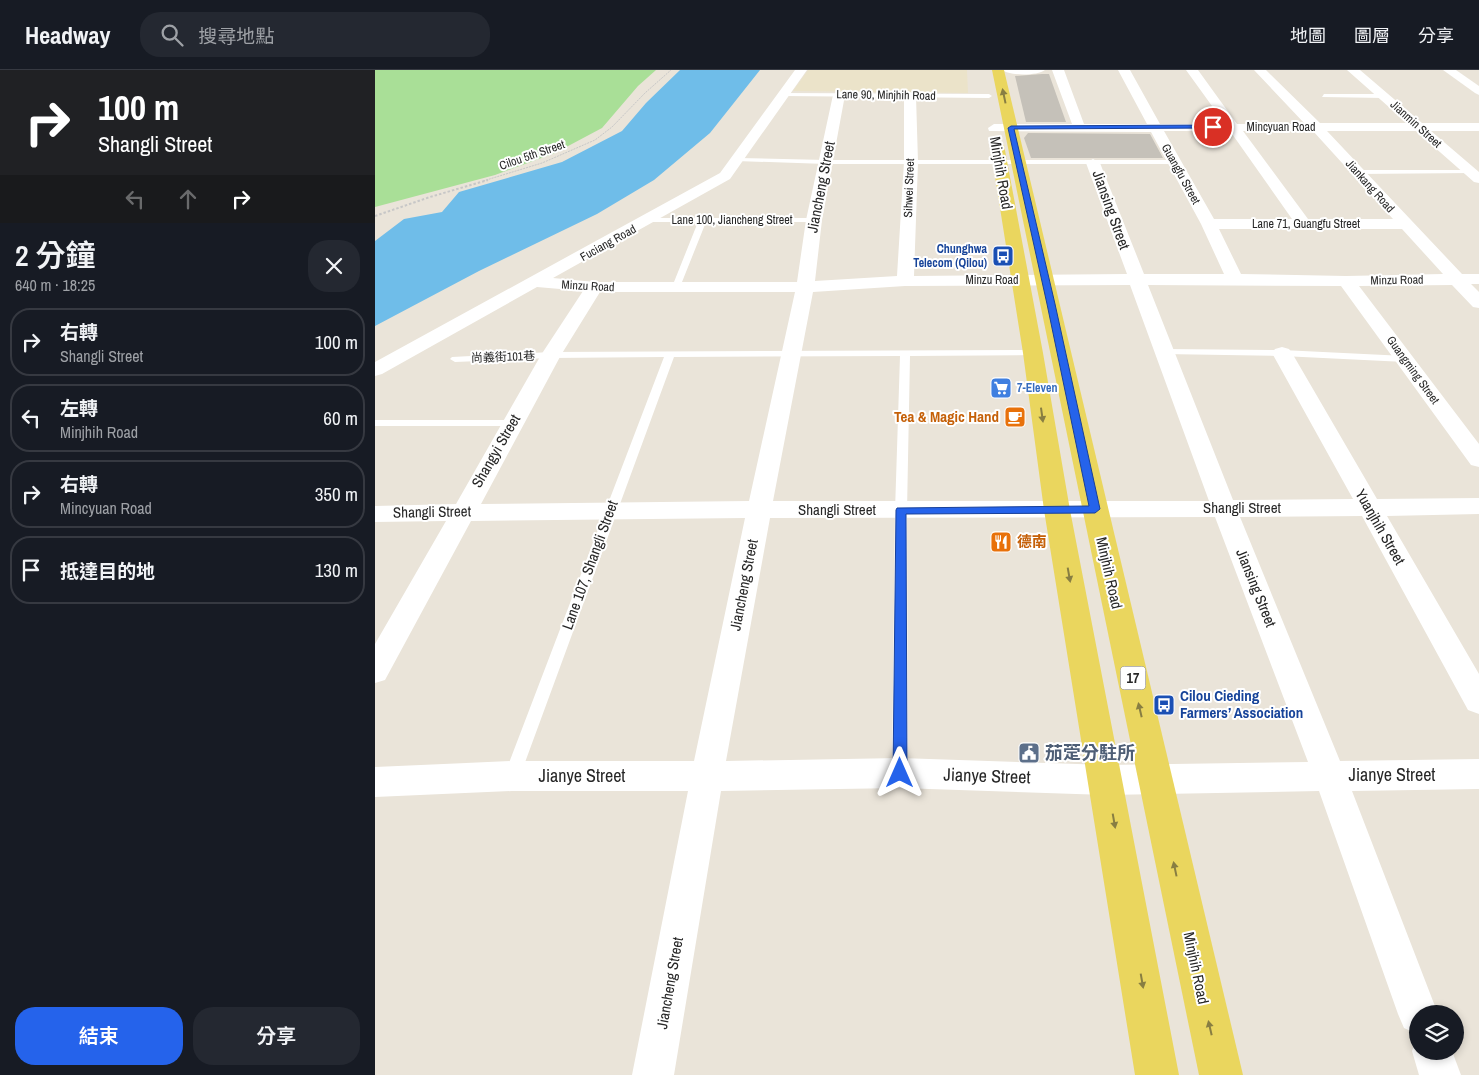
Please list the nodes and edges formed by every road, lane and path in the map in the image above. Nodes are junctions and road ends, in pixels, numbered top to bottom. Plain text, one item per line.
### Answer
1 (671, 70) edge
2 (801, 70) edge
3 (983, 70) edge
4 (998, 70) edge
5 (1008, 70) edge
6 (1039, 70) edge
7 (1058, 70) edge
8 (1124, 70) edge
9 (1192, 70) edge
10 (1260, 70) edge
11 (1353, 70) edge
12 (1449, 70) edge
13 (1479, 91) edge
14 (784, 94) junction
15 (839, 95) junction
16 (910, 96) junction
17 (989, 96) junction
18 (1324, 96) dead end
19 (1384, 96) junction
20 (1079, 127) junction
21 (1155, 127) junction
22 (1233, 127) junction
23 (1316, 127) junction
24 (1418, 127) junction
25 (1479, 127) edge
26 (994, 128) junction
27 (1011, 128) junction
28 (739, 160) junction
29 (1000, 161) junction
30 (1018, 161) junction
31 (826, 162) junction
32 (911, 162) junction
33 (1174, 162) junction
34 (1093, 163) junction
35 (1357, 172) junction
36 (1475, 176) edge
37 (375, 216) edge
38 (649, 220) junction
39 (703, 220) junction
40 (814, 220) junction
41 (1303, 223) junction
42 (1209, 224) junction
43 (1403, 224) junction
44 (1235, 279) junction
45 (1456, 279) junction
46 (1479, 279) edge
47 (1033, 280) junction
48 (1137, 280) junction
49 (905, 281) junction
50 (1346, 281) junction
51 (536, 282) junction
52 (595, 287) junction
53 (676, 287) junction
54 (805, 287) junction
55 (1479, 304) edge
56 (1166, 352) junction
57 (1033, 353) junction
58 (1282, 353) junction
59 (792, 354) junction
60 (905, 354) junction
61 (670, 355) junction
62 (551, 356) junction
63 (455, 359) dead end
64 (1405, 359) junction
65 (375, 370) edge
66 (375, 423) edge
67 (512, 423) junction
68 (1479, 460) edge
69 (1479, 506) edge
70 (1224, 508) junction
71 (1369, 508) junction
72 (1095, 509) junction
73 (611, 510) junction
74 (759, 510) junction
75 (901, 510) junction
76 (1057, 510) junction
77 (462, 512) junction
78 (375, 514) edge
79 (375, 671) edge
80 (1479, 700) edge
81 (900, 773) junction
82 (1479, 774) edge
83 (512, 776) junction
84 (707, 776) junction
85 (1330, 776) junction
86 (1156, 779) junction
87 (1107, 780) junction
88 (375, 782) edge
89 (1415, 1005) edge
90 (1435, 1060) edge
91 (653, 1075) edge
92 (1157, 1075) edge
93 (1221, 1075) edge
94 (1440, 1075) edge

1 - 37 path, Cilou 5th Street
2 - 14 street, Fuciang Road
3 - 17 main road, Minjhih Road / 17
27 -> 4 main road, Minjhih Road / 17
5 - 6 street
7 - 20 street
8 - 21 street, Guangfu Street
9 - 22 street
10 - 23 street, Jiankang Road
11 - 19 street, Jianmin Street
12 - 13 street
14 - 15 lane, Lane 90, Minjhih Road
14 - 28 street, Fuciang Road
15 - 16 lane, Lane 90, Minjhih Road
15 - 31 street, Jiancheng Street
16 - 17 lane, Lane 90, Minjhih Road
16 - 32 street, Sihwei Street
17 - 26 main road, Minjhih Road / 17
18 - 19 lane
19 - 24 street, Jianmin Street
20 - 21 street, Mincyuan Road
20 - 27 street, Mincyuan Road
21 - 22 street, Mincyuan Road
21 - 33 street, Guangfu Street
22 - 23 street, Mincyuan Road
22 - 41 street
23 - 24 street, Mincyuan Road
23 - 35 street, Jiankang Road
24 - 25 street, Mincyuan Road
24 - 36 street, Jianmin Street
26 - 27 street, Mincyuan Road
26 - 29 main road, Minjhih Road / 17
27 - 30 main road, Minjhih Road / 17
28 - 31 lane
28 - 38 street, Fuciang Road
29 - 30 lane
29 - 32 lane
29 - 47 main road, Minjhih Road / 17
30 - 34 lane
30 - 47 main road, Minjhih Road / 17
31 - 32 lane
31 - 40 street, Jiancheng Street
32 - 49 street, Sihwei Street
33 - 34 lane
33 - 42 street, Guangfu Street
34 - 48 street, Jiansing Street
35 - 36 lane
35 - 43 street, Jiankang Road
38 - 39 lane, Lane 100, Jiancheng Street
38 - 51 street, Fuciang Road
39 - 40 lane, Lane 100, Jiancheng Street
39 - 53 lane
40 - 54 street, Jiancheng Street
41 - 42 street, Lane 71, Guangfu Street
41 - 43 street, Lane 71, Guangfu Street
42 - 44 street, Guangfu Street
43 - 45 street, Jiankang Road
44 - 48 street, Minzu Road
44 - 50 street, Minzu Road
45 - 46 street, Minzu Road
45 - 50 street, Minzu Road
45 - 55 street, Jiankang Road
47 - 48 street, Minzu Road
47 - 49 street, Minzu Road
47 - 57 main road, Minjhih Road / 17
47 - 72 main road, Minjhih Road / 17
48 - 56 street, Jiansing Street
49 - 54 street, Minzu Road
50 - 64 street, Guangming Street
51 - 52 street, Minzu Road
51 - 65 street, Fuciang Road
52 - 53 street, Minzu Road
52 - 62 street, Shangyi Street
53 - 54 street, Minzu Road
54 - 59 street, Jiancheng Street
56 - 58 lane
56 - 70 street, Jiansing Street
57 - 60 lane, 尚義街101巷
57 -> 76 main road, Minjhih Road / 17
58 - 64 lane
58 - 71 street, Yuanjhih Street
59 - 60 lane, 尚義街101巷
59 - 61 lane, 尚義街101巷
59 - 74 street, Jiancheng Street
60 - 75 lane
61 - 62 lane, 尚義街101巷
61 - 73 lane, Lane 107, Shangli Street
62 - 63 lane, 尚義街101巷
62 - 67 street, Shangyi Street
64 - 68 street, Guangming Street
66 - 67 lane
67 - 77 street, Shangyi Street
69 - 71 street, Shangli Street
70 - 71 street, Shangli Street
70 - 72 street, Shangli Street
70 - 85 street, Jiansing Street
71 - 80 street, Yuanjhih Street
72 - 76 street, Shangli Street
86 -> 72 main road, Minjhih Road / 17
73 - 74 street, Shangli Street
73 - 77 street, Shangli Street
73 - 83 lane, Lane 107, Shangli Street
74 - 75 street, Shangli Street
74 - 84 street, Jiancheng Street
75 - 76 street, Shangli Street
75 - 81 lane
76 -> 87 main road, Minjhih Road / 17
77 - 78 street, Shangli Street
77 - 79 street, Shangyi Street
81 - 84 street, Jianye Street
81 - 87 street, Jianye Street
82 - 85 street, Jianye Street
83 - 84 street, Jianye Street
83 - 88 street, Jianye Street
84 - 91 street, Jiancheng Street
85 - 86 street, Jianye Street
85 - 89 street, Jiansing Street
86 - 87 street, Jianye Street
93 -> 86 main road, Minjhih Road / 17
87 -> 92 main road, Minjhih Road / 17
90 - 94 street

